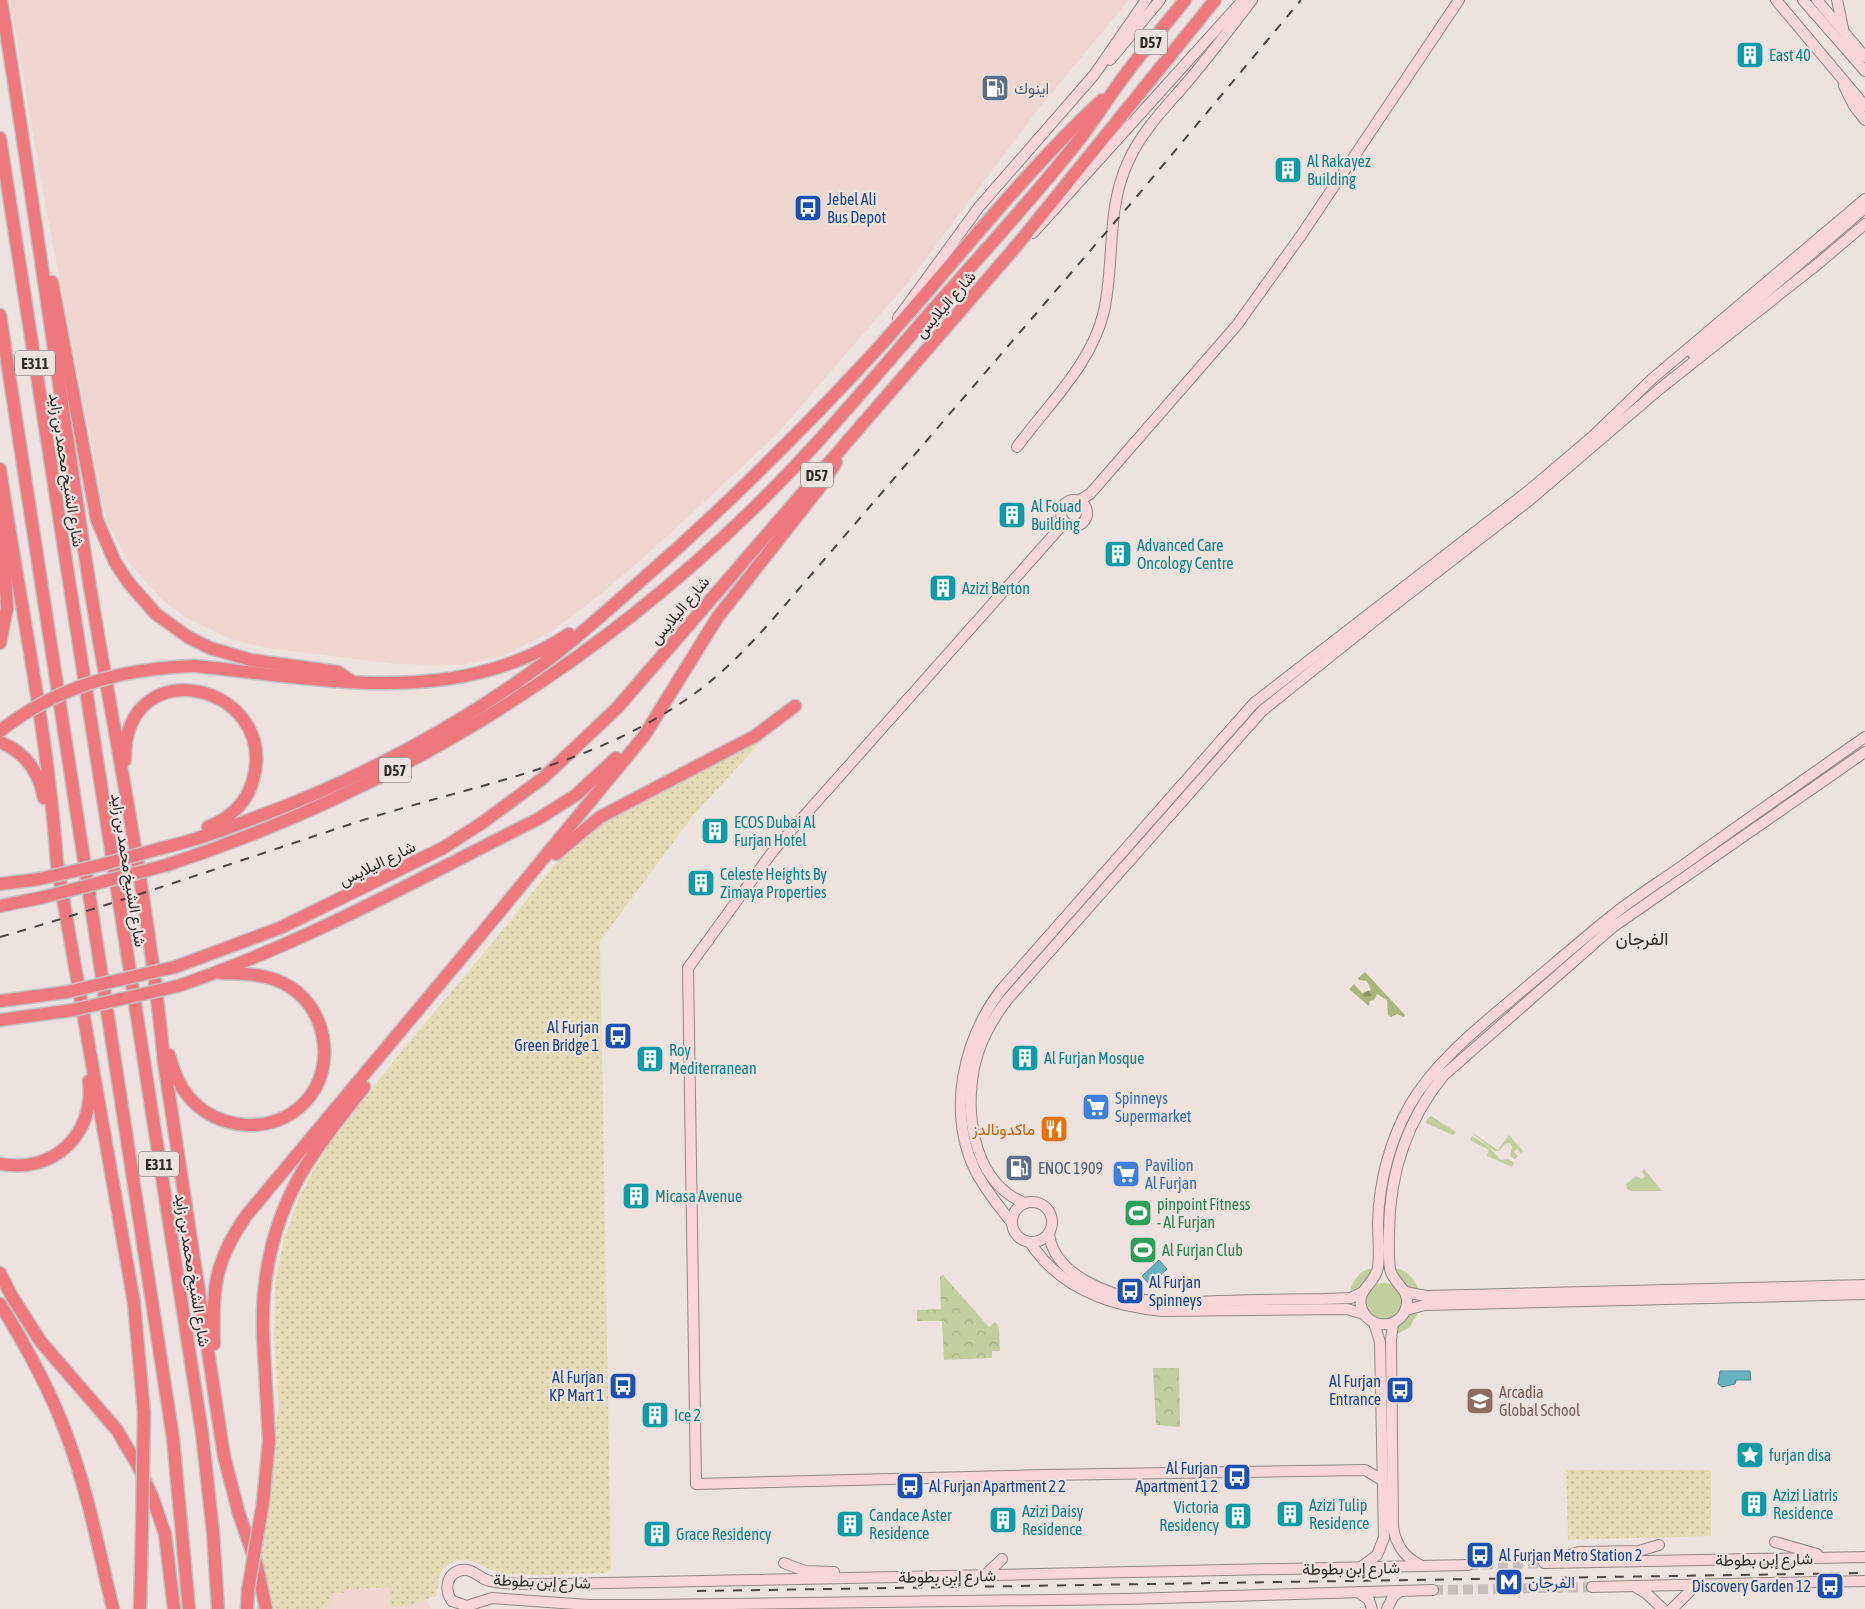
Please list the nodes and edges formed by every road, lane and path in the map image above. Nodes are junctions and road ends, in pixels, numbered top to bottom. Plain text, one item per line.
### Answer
1 (0, 0) edge
2 (1146, 0) edge
3 (1160, 0) edge
4 (1185, 0) edge
5 (1215, 0) edge
6 (1243, 0) edge
7 (1252, 0) edge
8 (1459, 0) edge
9 (1776, 0) edge
10 (1803, 0) edge
11 (1817, 0) edge
12 (1837, 0) edge
13 (1844, 32) junction
14 (1865, 57) edge
15 (1101, 67) junction
16 (1864, 71) edge
17 (1841, 78) junction
18 (1118, 84) junction
19 (1865, 96) edge
20 (1865, 106) edge
21 (1865, 120) edge
22 (0, 138) edge
23 (1865, 199) edge
24 (1865, 208) edge
25 (36, 221) junction
26 (1865, 224) edge
27 (1018, 244) junction
28 (0, 315) edge
29 (879, 346) junction
30 (1662, 387) junction
31 (842, 446) junction
32 (1017, 447) dead end
33 (0, 468) edge
34 (3, 489) junction
35 (1081, 504) junction
36 (1065, 522) junction
37 (616, 602) junction
38 (0, 643) edge
39 (353, 682) junction
40 (663, 701) junction
41 (795, 706) dead end
42 (0, 731) edge
43 (1865, 737) edge
44 (0, 742) edge
45 (1865, 752) edge
46 (129, 812) junction
47 (56, 845) junction
48 (177, 845) junction
49 (536, 868) junction
50 (2, 883) edge
51 (0, 906) edge
52 (1079, 910) junction
53 (215, 973) junction
54 (0, 1001) edge
55 (158, 1006) junction
56 (24, 1018) junction
57 (0, 1020) edge
58 (86, 1021) junction
59 (0, 1026) edge
60 (388, 1046) junction
61 (0, 1164) edge
62 (1025, 1203) junction
63 (1012, 1223) junction
64 (1049, 1234) junction
65 (1030, 1242) junction
66 (1, 1275) edge
67 (1371, 1282) junction
68 (1397, 1282) junction
69 (1865, 1285) edge
70 (1363, 1292) junction
71 (1405, 1292) junction
72 (1865, 1294) edge
73 (0, 1304) edge
74 (1406, 1310) junction
75 (1364, 1314) junction
76 (1374, 1323) junction
77 (1393, 1323) junction
78 (215, 1399) junction
79 (1382, 1480) junction
80 (1775, 1542) dead end
81 (1659, 1545) dead end
82 (1827, 1557) junction
83 (1865, 1557) edge
84 (1002, 1559) dead end
85 (1564, 1562) junction
86 (784, 1563) dead end
87 (1544, 1563) tunnel mouth
88 (1468, 1565) tunnel mouth
89 (1422, 1566) junction
90 (1360, 1568) junction
91 (984, 1576) junction
92 (862, 1578) junction
93 (1865, 1581) edge
94 (1696, 1585) junction
95 (1633, 1586) junction
96 (1592, 1587) tunnel mouth
97 (1433, 1590) tunnel mouth
98 (1400, 1591) junction
99 (1358, 1592) junction
100 (602, 1605) junction
101 (648, 1605) junction
102 (113, 1609) edge
103 (140, 1609) edge
104 (174, 1609) edge
105 (189, 1609) edge
106 (218, 1609) edge
107 (246, 1609) edge
108 (266, 1609) edge
109 (612, 1609) edge
110 (637, 1609) edge
111 (1372, 1609) edge
112 (1388, 1609) edge
113 (1663, 1609) edge
114 (1672, 1609) edge

1 - 25 highway
2 - 15 street
3 - 15 street
4 - 18 highway, شارع اليلايس / D57
5 - 27 highway, شارع اليلايس / D57
6 - 27 street
7 - 32 street
8 - 35 street
9 - 17 street
10 - 16 street
11 - 13 street
12 - 13 street
13 - 14 street
15 - 29 street
17 - 19 street
17 - 20 street
17 - 21 street
18 - 29 highway
18 - 51 highway, شارع اليلايس / D57, bridge
22 - 106 highway, شارع الشيخ محمد بن زايد / E311
23 - 52 street
24 - 30 street
25 - 39 highway
25 - 46 highway
26 - 30 street
27 - 31 highway, شارع اليلايس / D57
28 - 105 highway, E311
29 - 37 highway
30 - 52 street
31 - 40 highway
31 - 54 highway, شارع اليلايس / D57, bridge
33 - 34 highway
34 - 38 highway
34 - 47 highway
35 - 36 street
35 - 36 street
36 - 79 street
37 - 39 highway
37 - 48 highway
39 - 42 highway, bridge
40 - 49 highway
40 - 53 highway
41 - 49 highway
43 - 67 street
44 - 47 highway
45 - 68 street
46 - 48 highway
46 - 55 highway
47 - 58 highway
48 - 50 highway, bridge
49 - 60 highway
52 - 62 street
52 - 63 street
53 - 55 highway
53 - 56 highway, bridge
55 - 78 highway
56 - 57 highway
56 - 59 highway
58 - 61 highway
58 - 103 highway, bridge
60 - 78 highway
60 - 107 highway, bridge
62 - 63 street
62 - 64 street
63 - 65 street
64 - 65 street
64 - 70 street
65 - 75 street
66 - 104 highway
67 - 68 street
67 - 70 street
68 - 71 street
69 - 71 street
70 - 75 street
71 - 74 street
72 - 74 street
73 - 102 highway
74 - 77 street
75 - 76 street
76 - 77 street
76 - 79 street
77 - 89 street
78 - 108 highway
79 - 90 street
80 - 82 street
81 - 85 street
82 - 83 street, شارع إبن بطوطة
82 - 85 street, شارع إبن بطوطة
84 - 91 street
85 - 87 street, شارع إبن بطوطة
86 - 92 street
88 - 89 street, شارع إبن بطوطة
89 - 90 street, شارع إبن بطوطة
90 - 91 street, شارع إبن بطوطة
91 - 92 street, شارع إبن بطوطة
92 - 100 street, شارع إبن بطوطة
93 - 94 street, شارع إبن بطوطة
94 - 95 street, شارع إبن بطوطة
94 - 114 street
95 - 96 street, شارع إبن بطوطة
95 - 113 street
97 - 98 street, شارع إبن بطوطة
98 - 99 street, شارع إبن بطوطة
98 - 112 street
99 - 101 street, شارع إبن بطوطة
99 - 111 street
100 - 101 street, شارع إبن بطوطة
100 - 109 street
101 - 110 street

